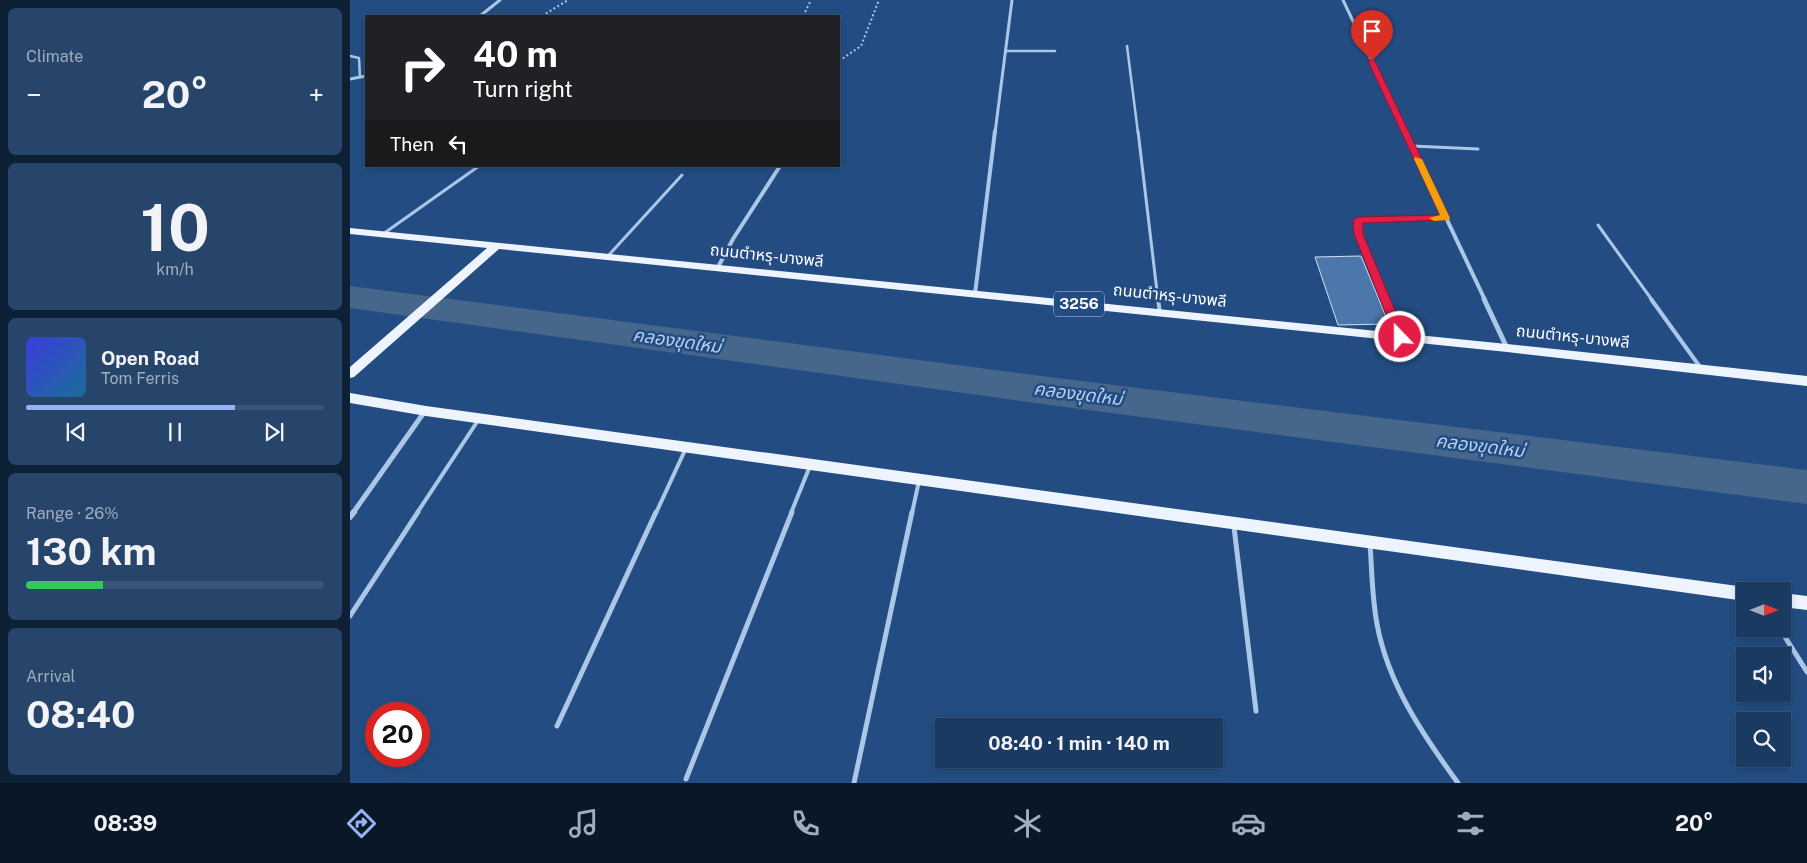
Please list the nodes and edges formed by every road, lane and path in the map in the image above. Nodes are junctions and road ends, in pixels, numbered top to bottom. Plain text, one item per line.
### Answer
1 (500, 0) edge
2 (568, 0) edge
3 (811, 0) edge
4 (879, 0) edge
5 (1012, 0) edge
6 (1343, 0) edge
7 (481, 15) edge
8 (544, 15) edge
9 (804, 15) edge
10 (1127, 46) dead end
11 (1006, 51) junction
12 (1055, 51) dead end
13 (350, 56) edge
14 (840, 60) edge
15 (365, 76) edge
16 (360, 77) junction
17 (350, 79) edge
18 (1412, 146) junction
19 (1478, 149) dead end
20 (478, 167) edge
21 (779, 167) edge
22 (682, 175) dead end
23 (1446, 218) junction
24 (1598, 225) dead end
25 (350, 231) edge
26 (381, 235) junction
27 (495, 247) junction
28 (606, 258) junction
29 (717, 269) junction
30 (976, 294) junction
31 (1160, 312) junction
32 (1400, 337) junction
33 (1507, 348) junction
34 (1702, 370) junction
35 (350, 374) edge
36 (1807, 381) edge
37 (350, 398) edge
38 (426, 410) junction
39 (481, 417) junction
40 (687, 446) junction
41 (810, 464) junction
42 (919, 478) junction
43 (350, 517) edge
44 (1234, 522) junction
45 (1369, 541) junction
46 (1736, 593) edge
47 (1791, 601) edge
48 (1807, 603) edge
49 (350, 616) edge
50 (1786, 638) edge
51 (1807, 672) edge
52 (1256, 711) dead end
53 (557, 726) dead end
54 (686, 779) dead end
55 (854, 783) edge
56 (1458, 783) edge

1 - 7 street
2 - 8 path
3 - 9 path
4 - 14 path
5 - 11 street
6 - 18 street
10 - 31 lane
11 - 12 lane
11 - 30 street
13 - 16 lane
15 - 16 street
16 - 17 street
18 - 19 lane
18 - 23 street
20 - 26 lane
21 - 29 street
22 - 28 lane
23 - 32 lane
23 - 33 street
24 - 34 lane
25 - 26 main road, ถนนตำหรุ-บางพลี / 3256
26 - 27 main road, ถนนตำหรุ-บางพลี / 3256
27 - 28 main road, ถนนตำหรุ-บางพลี / 3256
27 - 35 main road
28 - 29 main road, ถนนตำหรุ-บางพลี / 3256
29 - 30 main road, ถนนตำหรุ-บางพลี / 3256
30 - 31 main road, ถนนตำหรุ-บางพลี / 3256
31 - 32 main road, ถนนตำหรุ-บางพลี / 3256
32 - 33 main road, ถนนตำหรุ-บางพลี / 3256
33 - 34 main road, ถนนตำหรุ-บางพลี / 3256
34 - 36 main road, ถนนตำหรุ-บางพลี / 3256
37 - 38 main road
38 - 39 main road
38 - 43 street
39 - 40 main road
39 - 49 lane
40 - 41 main road
40 - 53 lane
41 - 42 main road
41 - 54 lane
42 - 44 main road
42 - 55 lane
44 - 45 main road
44 - 52 lane
45 - 46 main road
45 - 56 lane
47 - 48 main road
50 - 51 lane

